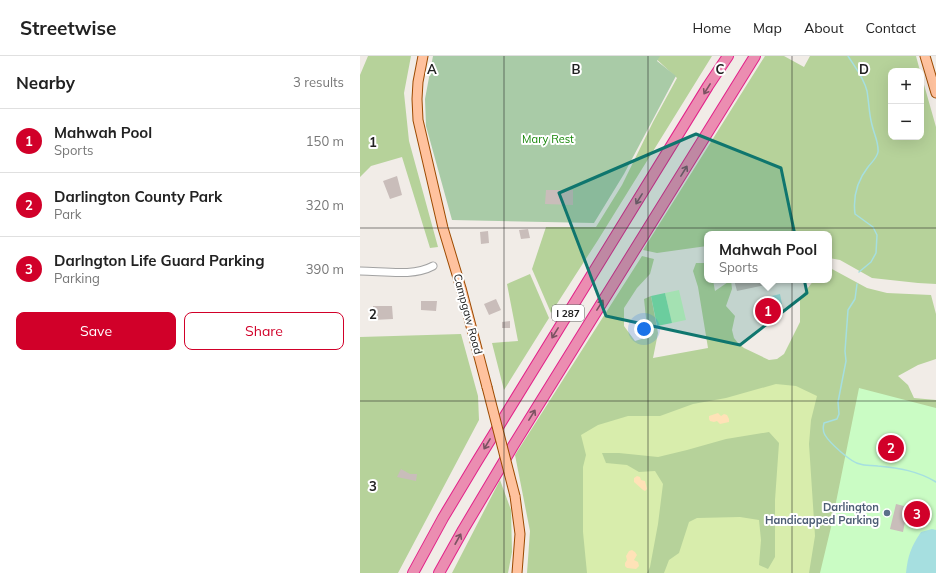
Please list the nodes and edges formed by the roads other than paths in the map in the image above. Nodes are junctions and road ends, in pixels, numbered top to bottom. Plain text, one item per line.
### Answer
1 (423, 56) edge
2 (728, 56) edge
3 (755, 56) edge
4 (925, 56) edge
5 (934, 81) edge
6 (936, 94) edge
7 (433, 266) dead end
8 (360, 271) edge
9 (413, 573) edge
10 (439, 573) edge
11 (518, 573) edge

1 - 11 main road, Campgaw Road, bridge
2 -> 9 highway, I 287
10 -> 3 highway, I 287
4 - 5 main road
5 - 6 main road
7 - 8 street

